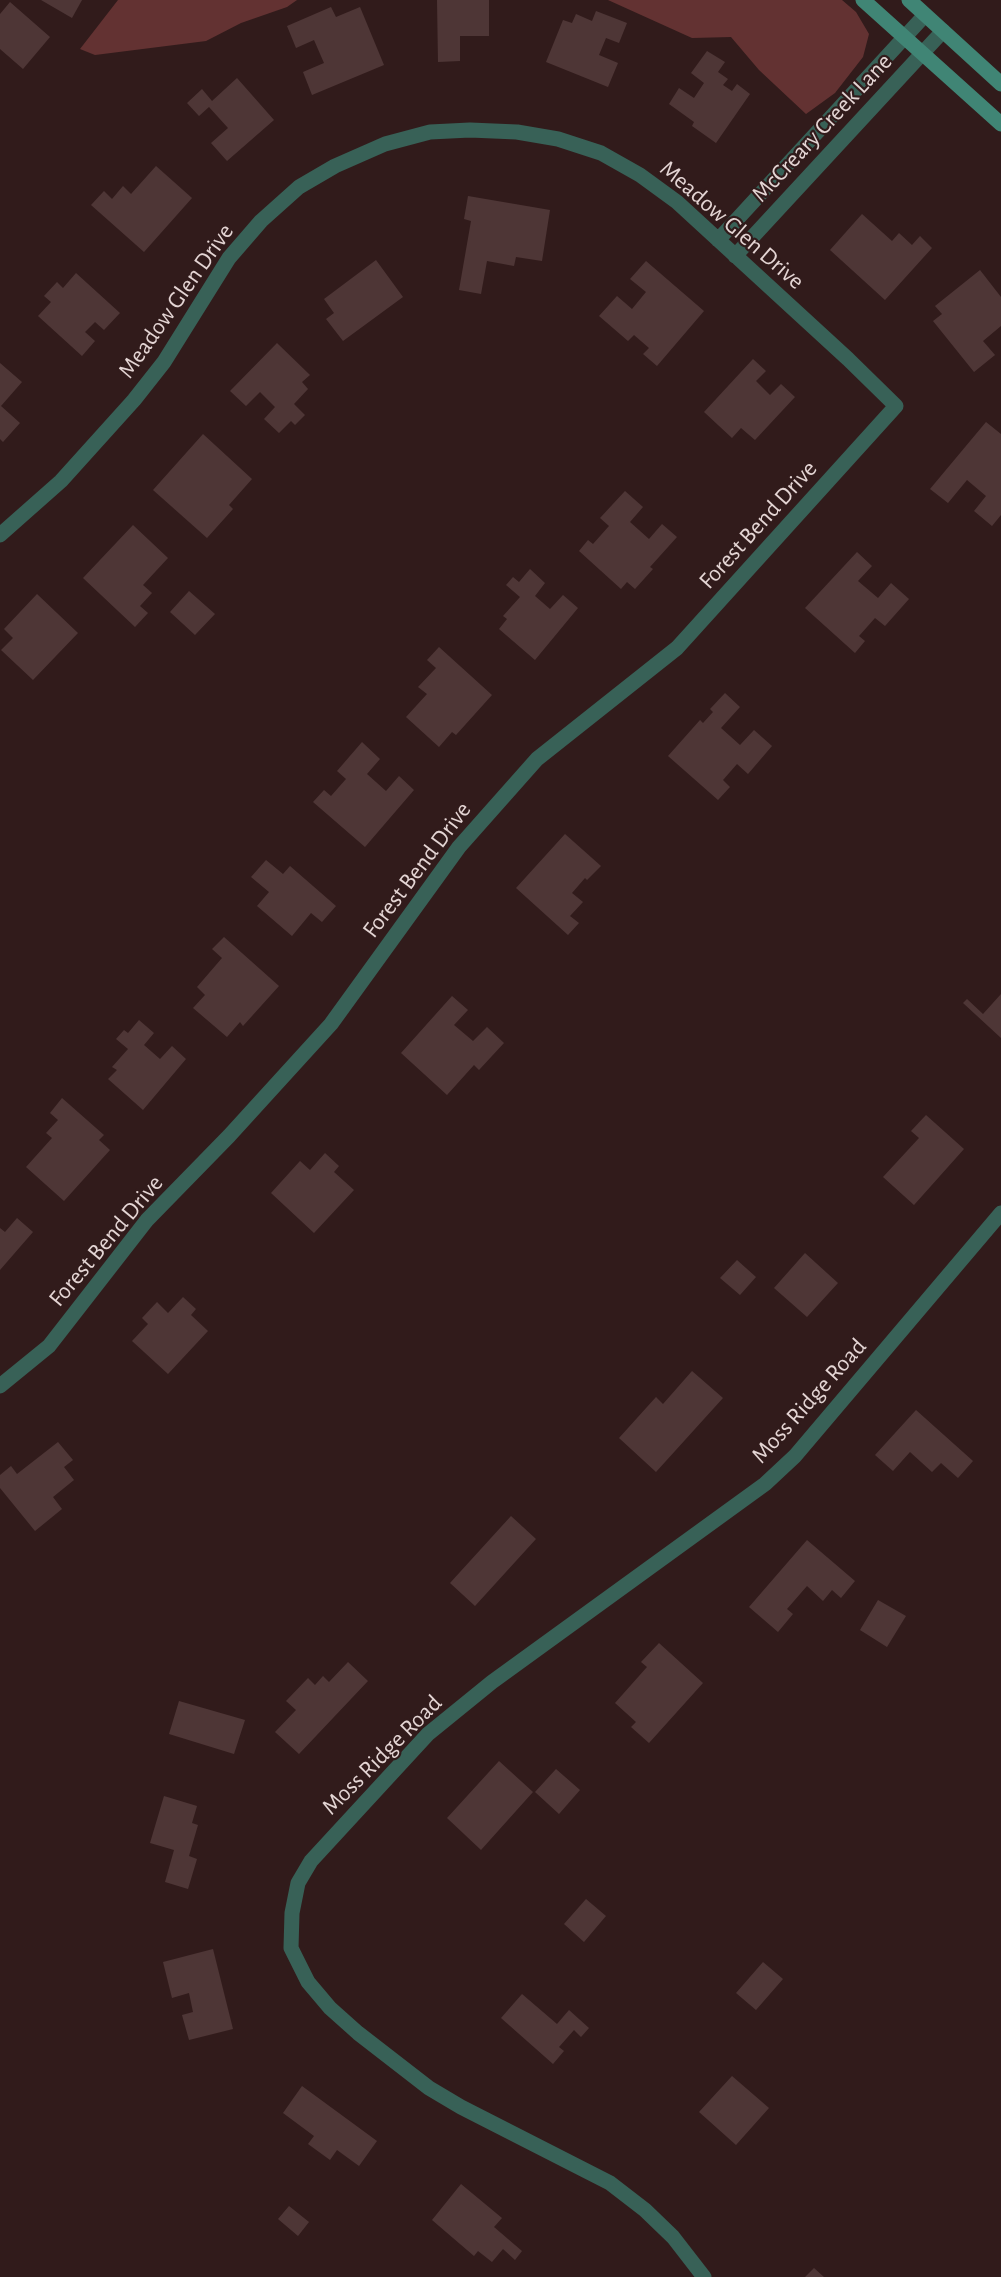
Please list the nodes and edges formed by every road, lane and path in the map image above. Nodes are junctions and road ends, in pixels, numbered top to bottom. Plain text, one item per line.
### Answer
1 (863, 0) edge
2 (909, 0) edge
3 (926, 15) junction
4 (943, 31) junction
5 (905, 37) junction
6 (923, 53) junction
7 (1001, 84) edge
8 (1001, 124) edge
9 (718, 240) junction
10 (735, 256) junction
11 (896, 406) joint
12 (0, 535) edge
13 (1001, 1213) edge
14 (0, 1386) edge
15 (704, 2277) edge

1 - 5 main road
2 - 3 main road
3 - 4 main road
3 - 5 street, McCreary Creek Lane
4 - 6 street, McCreary Creek Lane
4 - 7 main road
5 - 6 main road
5 - 9 street, McCreary Creek Lane
6 - 8 main road
6 - 10 street, McCreary Creek Lane
9 - 10 street, Meadow Glen Drive
9 - 12 street, Meadow Glen Drive
10 - 11 street, Meadow Glen Drive
11 - 14 street, Forest Bend Drive
13 - 15 street, Moss Ridge Road

